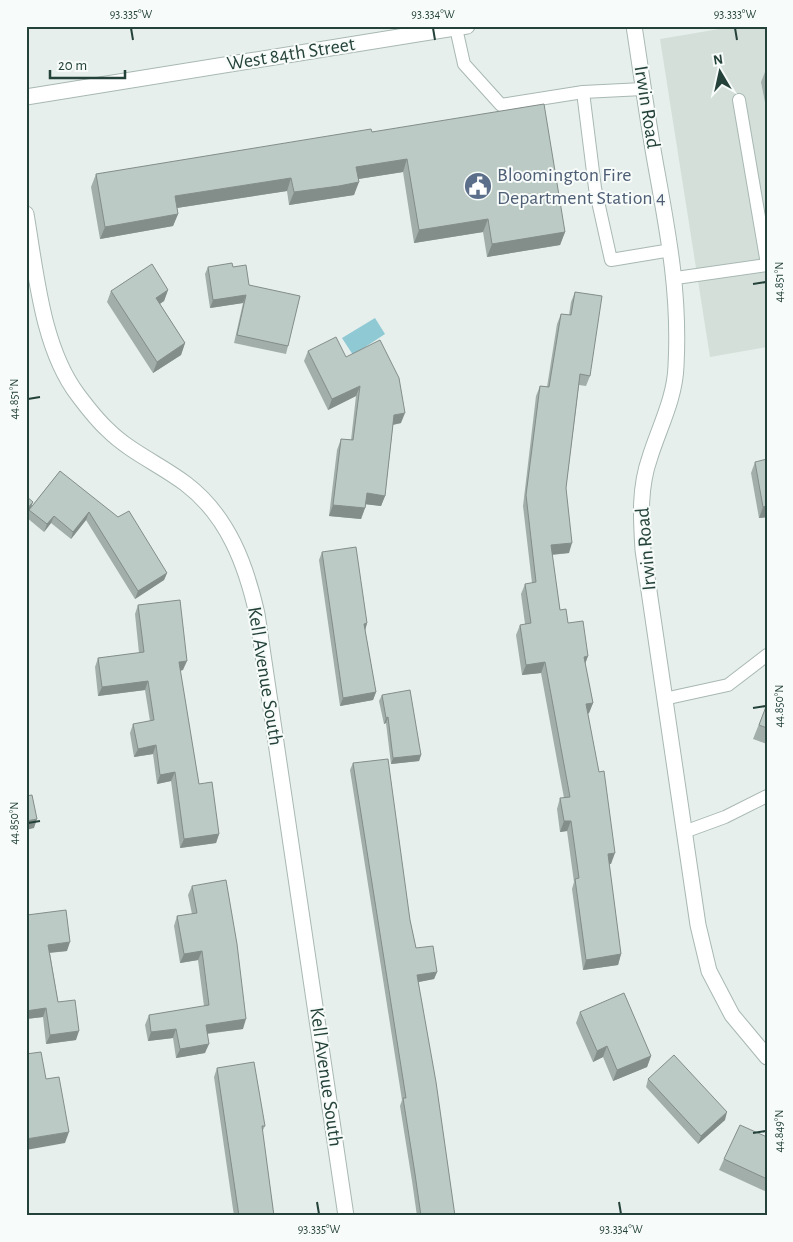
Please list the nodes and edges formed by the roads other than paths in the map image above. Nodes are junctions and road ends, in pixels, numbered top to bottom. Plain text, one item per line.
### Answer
1 (634, 26) edge
2 (461, 27) edge
3 (392, 32) edge
4 (643, 89) junction
5 (583, 92) junction
6 (26, 97) edge
7 (739, 100) dead end
8 (26, 214) edge
9 (671, 250) junction
10 (767, 265) edge
11 (676, 278) junction
12 (767, 655) edge
13 (664, 698) junction
14 (767, 796) edge
15 (684, 832) junction
16 (767, 1057) edge
17 (346, 1216) edge

1 - 4 street, Irwin Road
2 - 3 street, West 84th Street
2 - 5 lane
3 - 6 street, West 84th Street
4 - 5 lane
4 - 9 street, Irwin Road
5 - 9 lane
7 - 10 lane
8 - 17 street, Kell Avenue South
9 - 11 street, Irwin Road
10 - 11 lane
11 - 13 street, Irwin Road
12 - 13 lane
13 - 15 street, Irwin Road
14 - 15 lane
15 - 16 street, Irwin Road

